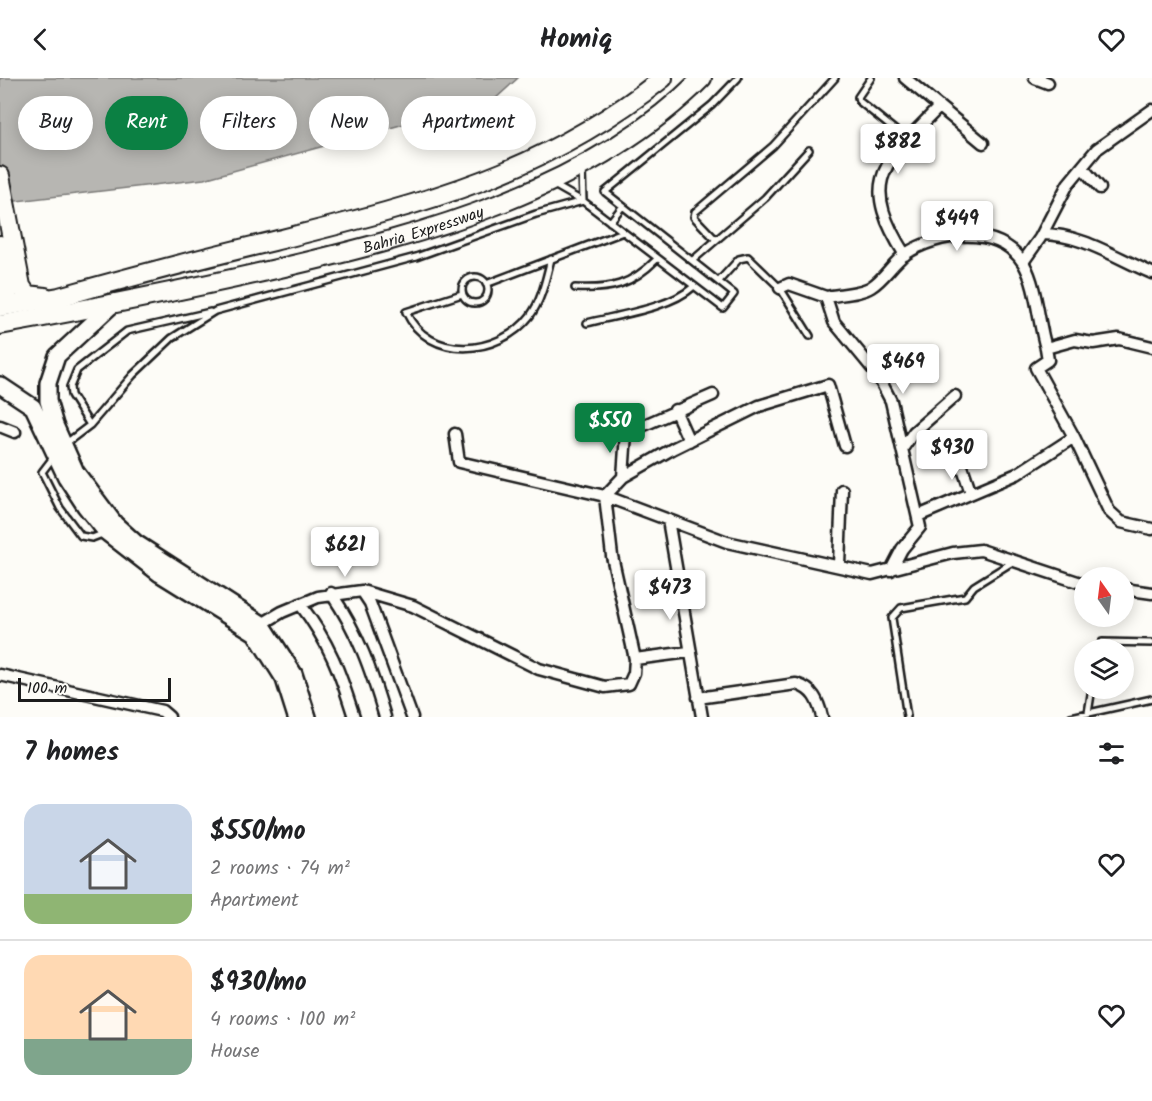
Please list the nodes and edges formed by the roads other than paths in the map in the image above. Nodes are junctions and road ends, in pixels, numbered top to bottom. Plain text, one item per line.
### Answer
1 (663, 78) edge
2 (702, 78) edge
3 (738, 78) edge
4 (835, 78) edge
5 (871, 78) edge
6 (905, 78) edge
7 (1035, 78) edge
8 (1048, 83) dead end
9 (939, 107) junction
10 (1152, 110) edge
11 (907, 140) junction
12 (982, 143) dead end
13 (809, 150) dead end
14 (581, 165) junction
15 (1082, 167) junction
16 (0, 176) edge
17 (549, 181) junction
18 (1100, 188) dead end
19 (583, 201) junction
20 (622, 207) junction
21 (610, 222) junction
22 (623, 232) junction
23 (1042, 234) junction
24 (715, 239) junction
25 (0, 246) edge
26 (905, 255) junction
27 (551, 259) junction
28 (657, 259) junction
29 (693, 260) junction
30 (1023, 262) junction
31 (1152, 273) edge
32 (719, 281) junction
33 (486, 284) junction
34 (693, 287) junction
35 (575, 288) dead end
36 (780, 288) junction
37 (10, 292) edge
38 (462, 294) junction
39 (58, 297) junction
40 (826, 297) junction
41 (111, 306) junction
42 (0, 307) edge
43 (215, 311) junction
44 (587, 323) dead end
45 (0, 325) edge
46 (810, 336) dead end
47 (1152, 347) edge
48 (1046, 348) junction
49 (0, 385) edge
50 (713, 395) dead end
51 (955, 396) dead end
52 (675, 410) junction
53 (90, 425) junction
54 (0, 426) edge
55 (15, 432) dead end
56 (455, 434) dead end
57 (1074, 437) junction
58 (689, 441) junction
59 (845, 446) dead end
60 (902, 449) junction
61 (60, 450) junction
62 (960, 460) dead end
63 (623, 477) junction
64 (842, 490) dead end
65 (971, 494) junction
66 (605, 496) junction
67 (918, 516) junction
68 (668, 520) junction
69 (1152, 529) edge
70 (106, 532) junction
71 (1014, 561) junction
72 (839, 565) junction
73 (891, 570) junction
74 (1074, 581) edge
75 (1134, 590) edge
76 (362, 591) junction
77 (331, 593) junction
78 (1152, 593) edge
79 (300, 604) junction
80 (262, 624) junction
81 (1134, 642) edge
82 (1152, 642) edge
83 (690, 652) junction
84 (635, 659) junction
85 (0, 675) edge
86 (698, 698) junction
87 (1090, 699) edge
88 (1152, 699) edge
89 (1088, 713) junction
90 (169, 717) edge
91 (296, 717) edge
92 (308, 717) edge
93 (354, 717) edge
94 (385, 717) edge
95 (412, 717) edge
96 (702, 717) edge
97 (822, 717) edge
98 (908, 717) edge
99 (1071, 717) edge

1 - 39 main road, Bahria Expressway
2 - 14 main road, Bahria Expressway
3 - 20 lane
4 - 24 lane
5 - 11 lane
6 - 9 street
7 - 8 street
9 - 11 street
9 - 12 street
10 - 15 street
11 - 26 street
13 - 24 lane
14 - 17 main road, Bahria Expressway
14 - 19 lane
15 - 18 street
15 - 23 street
16 - 37 main road
17 - 19 lane
17 - 41 main road, Bahria Expressway
19 - 21 lane
19 - 43 lane
20 - 21 lane
20 - 29 lane
21 - 22 lane
22 - 27 lane
22 - 28 lane
23 - 30 street
23 - 31 street
24 - 29 lane
25 - 37 main road
26 - 30 street
26 - 40 street
27 - 33 lane
27 - 38 lane
28 - 34 lane
28 - 35 lane
29 - 32 lane
30 - 48 street
32 - 34 lane
32 - 36 lane
33 - 38 lane
33 - 38 lane
34 - 44 lane
36 - 40 street
36 - 46 lane
37 - 39 main road
39 - 42 main road
40 - 60 street
41 - 45 main road, Bahria Expressway
41 - 61 main road
43 - 53 lane
43 - 53 lane
47 - 48 street
48 - 57 street
49 - 61 main road
50 - 52 street
51 - 60 street
52 - 58 street
52 - 63 street
53 - 61 lane
54 - 55 street
56 - 66 street
57 - 65 street
57 - 69 street
58 - 59 street
58 - 63 street
60 - 67 street
61 - 70 main road
61 - 70 lane
61 - 80 main road
62 - 65 street
63 - 66 street
64 - 72 street
65 - 67 street
66 - 68 street
66 - 84 street
67 - 73 street
68 - 72 street
68 - 83 street
70 - 91 main road
71 - 73 street
71 - 74 street
71 - 98 lane
72 - 73 street
75 - 78 street
76 - 77 street
76 - 84 street
76 - 95 street
77 - 79 street
77 - 94 street
79 - 80 street
79 - 93 street
80 - 92 main road
81 - 82 lane
83 - 84 street
83 - 86 street
85 - 90 street
86 - 96 street
86 - 97 street
87 - 89 lane
88 - 89 lane
89 - 99 lane

